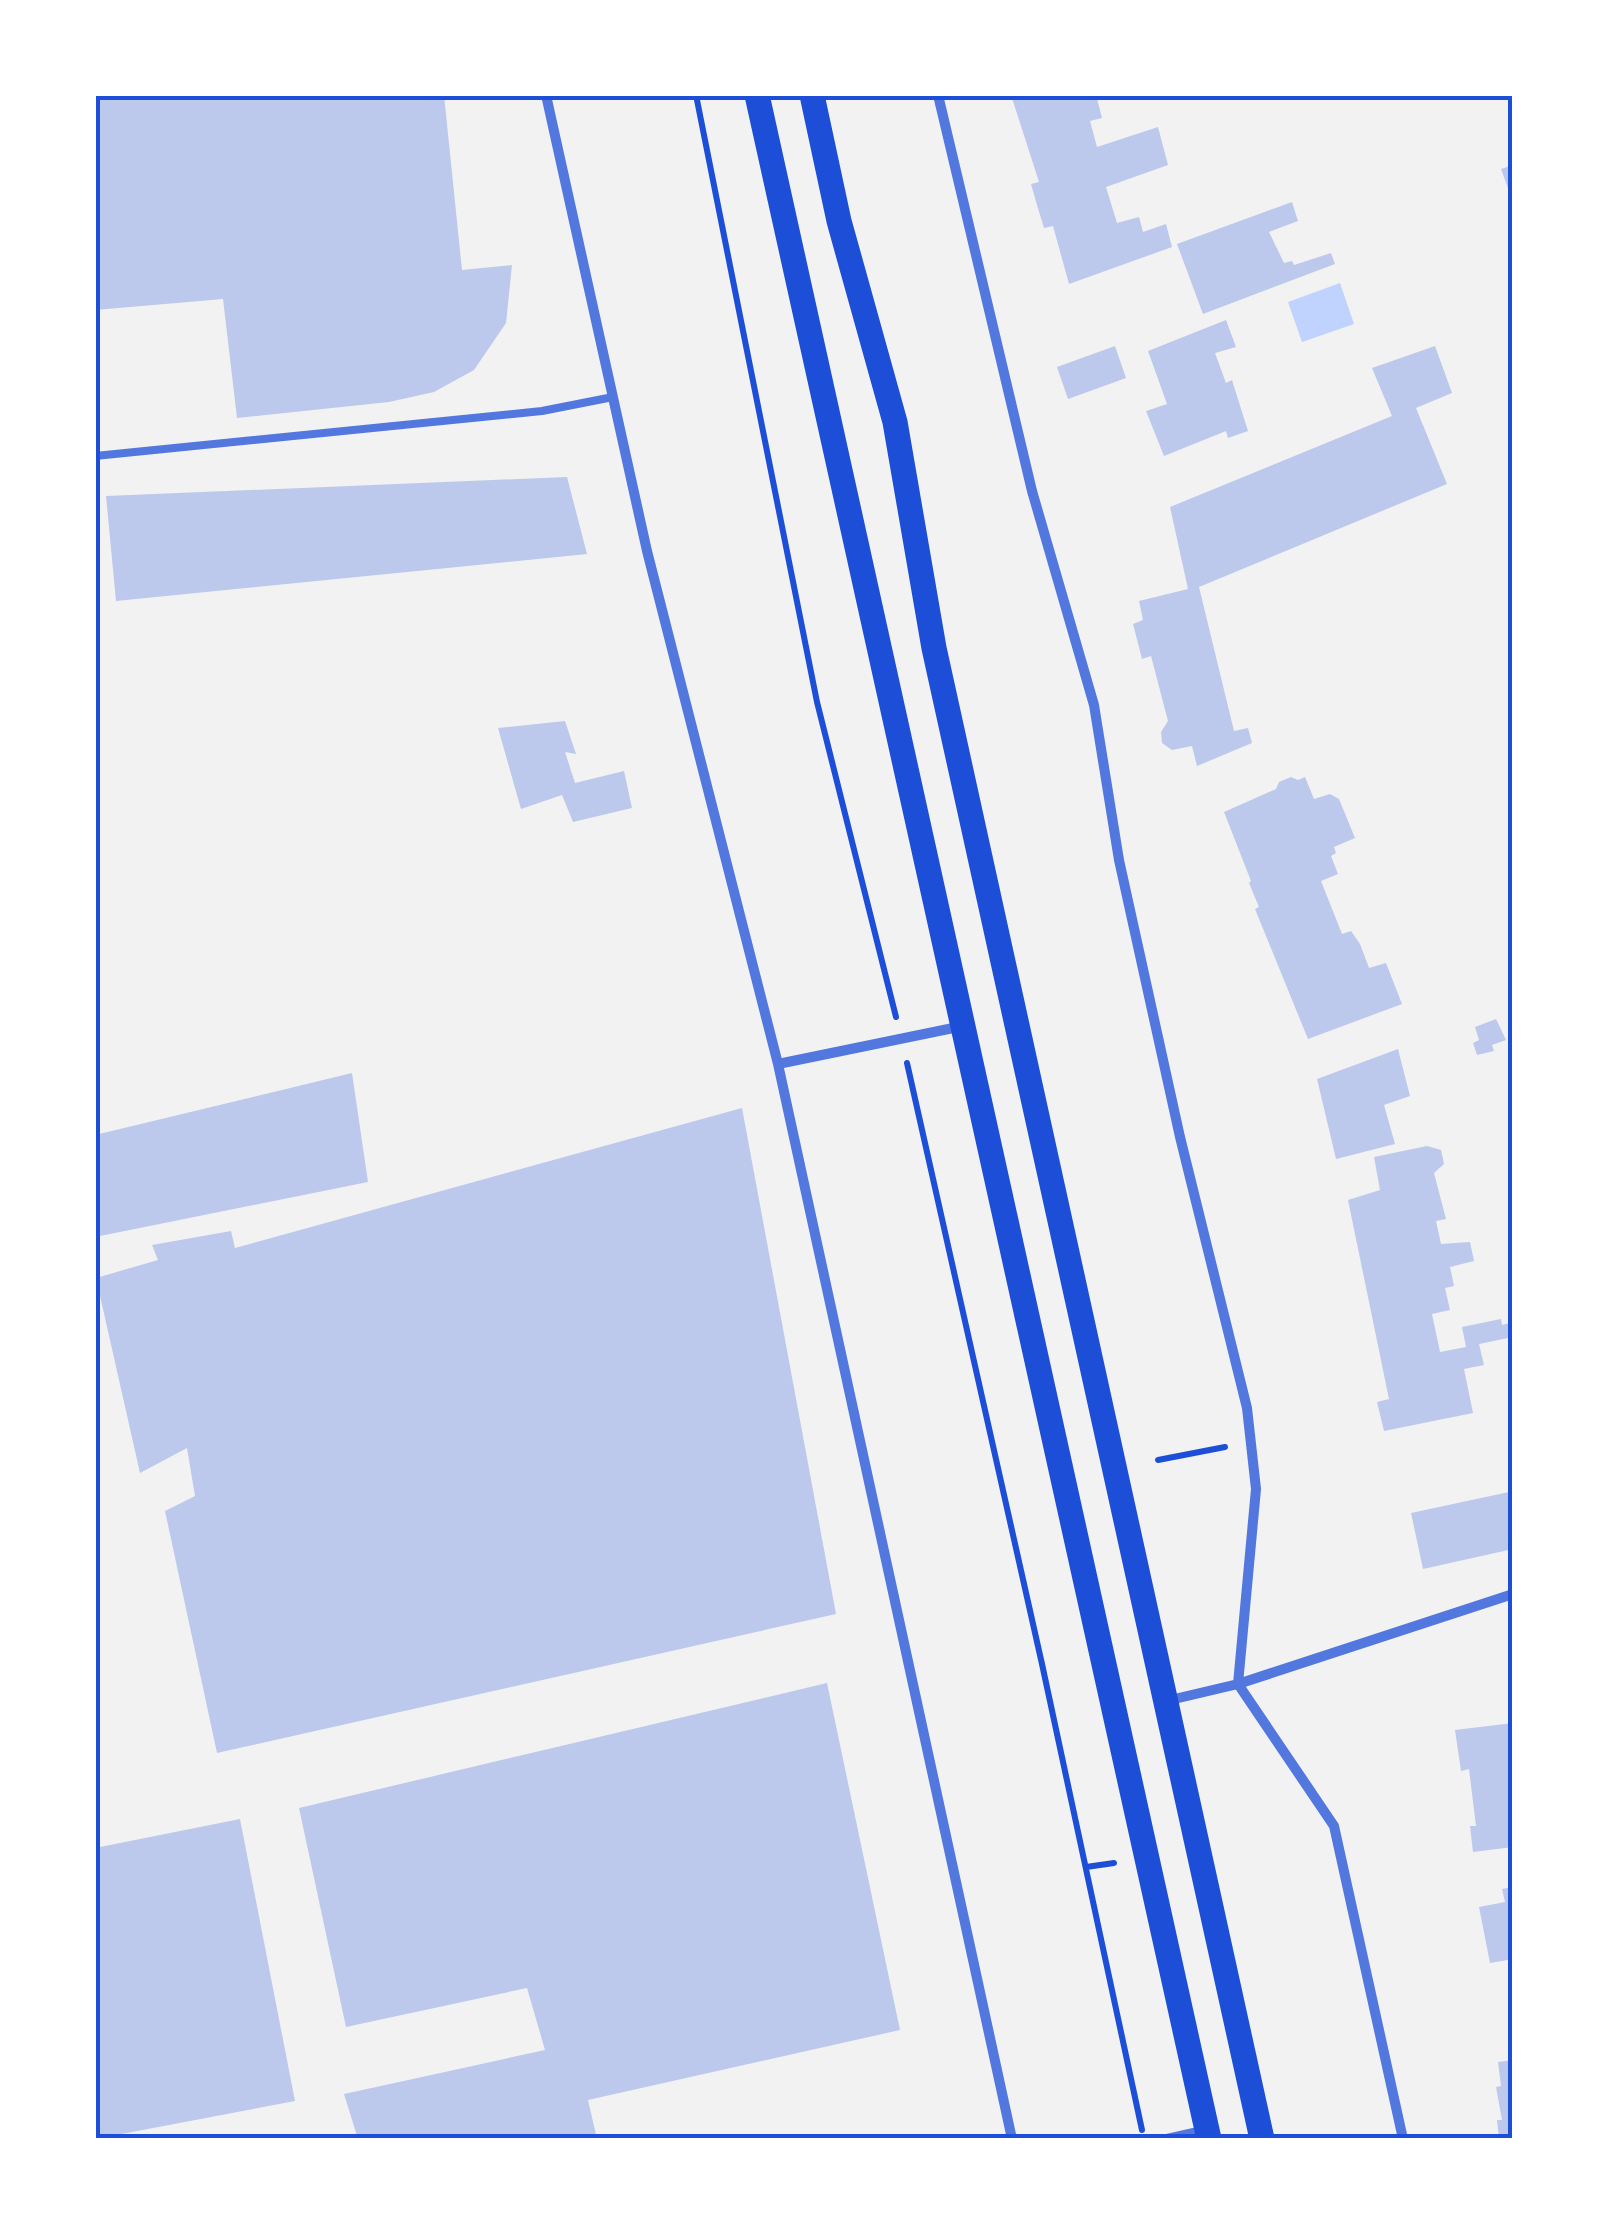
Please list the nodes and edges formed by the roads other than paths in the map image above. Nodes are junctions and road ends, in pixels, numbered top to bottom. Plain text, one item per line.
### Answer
1 (546, 95) edge
2 (757, 95) edge
3 (812, 95) edge
4 (938, 95) edge
5 (613, 397) junction
6 (95, 456) edge
7 (965, 1025) junction
8 (778, 1064) junction
9 (1513, 1594) edge
10 (1238, 1684) junction
11 (1166, 1701) junction
12 (1208, 2135) edge
13 (1012, 2139) edge
14 (1167, 2139) edge
15 (1262, 2139) edge
16 (1404, 2139) edge

1 - 5 street
2 - 7 main road
3 - 11 main road
4 - 10 street
5 - 6 lane
5 - 8 street
7 - 8 street
7 - 12 main road
8 - 13 street
9 - 10 street
10 - 11 street
10 - 16 street
11 - 15 main road
12 - 14 street

